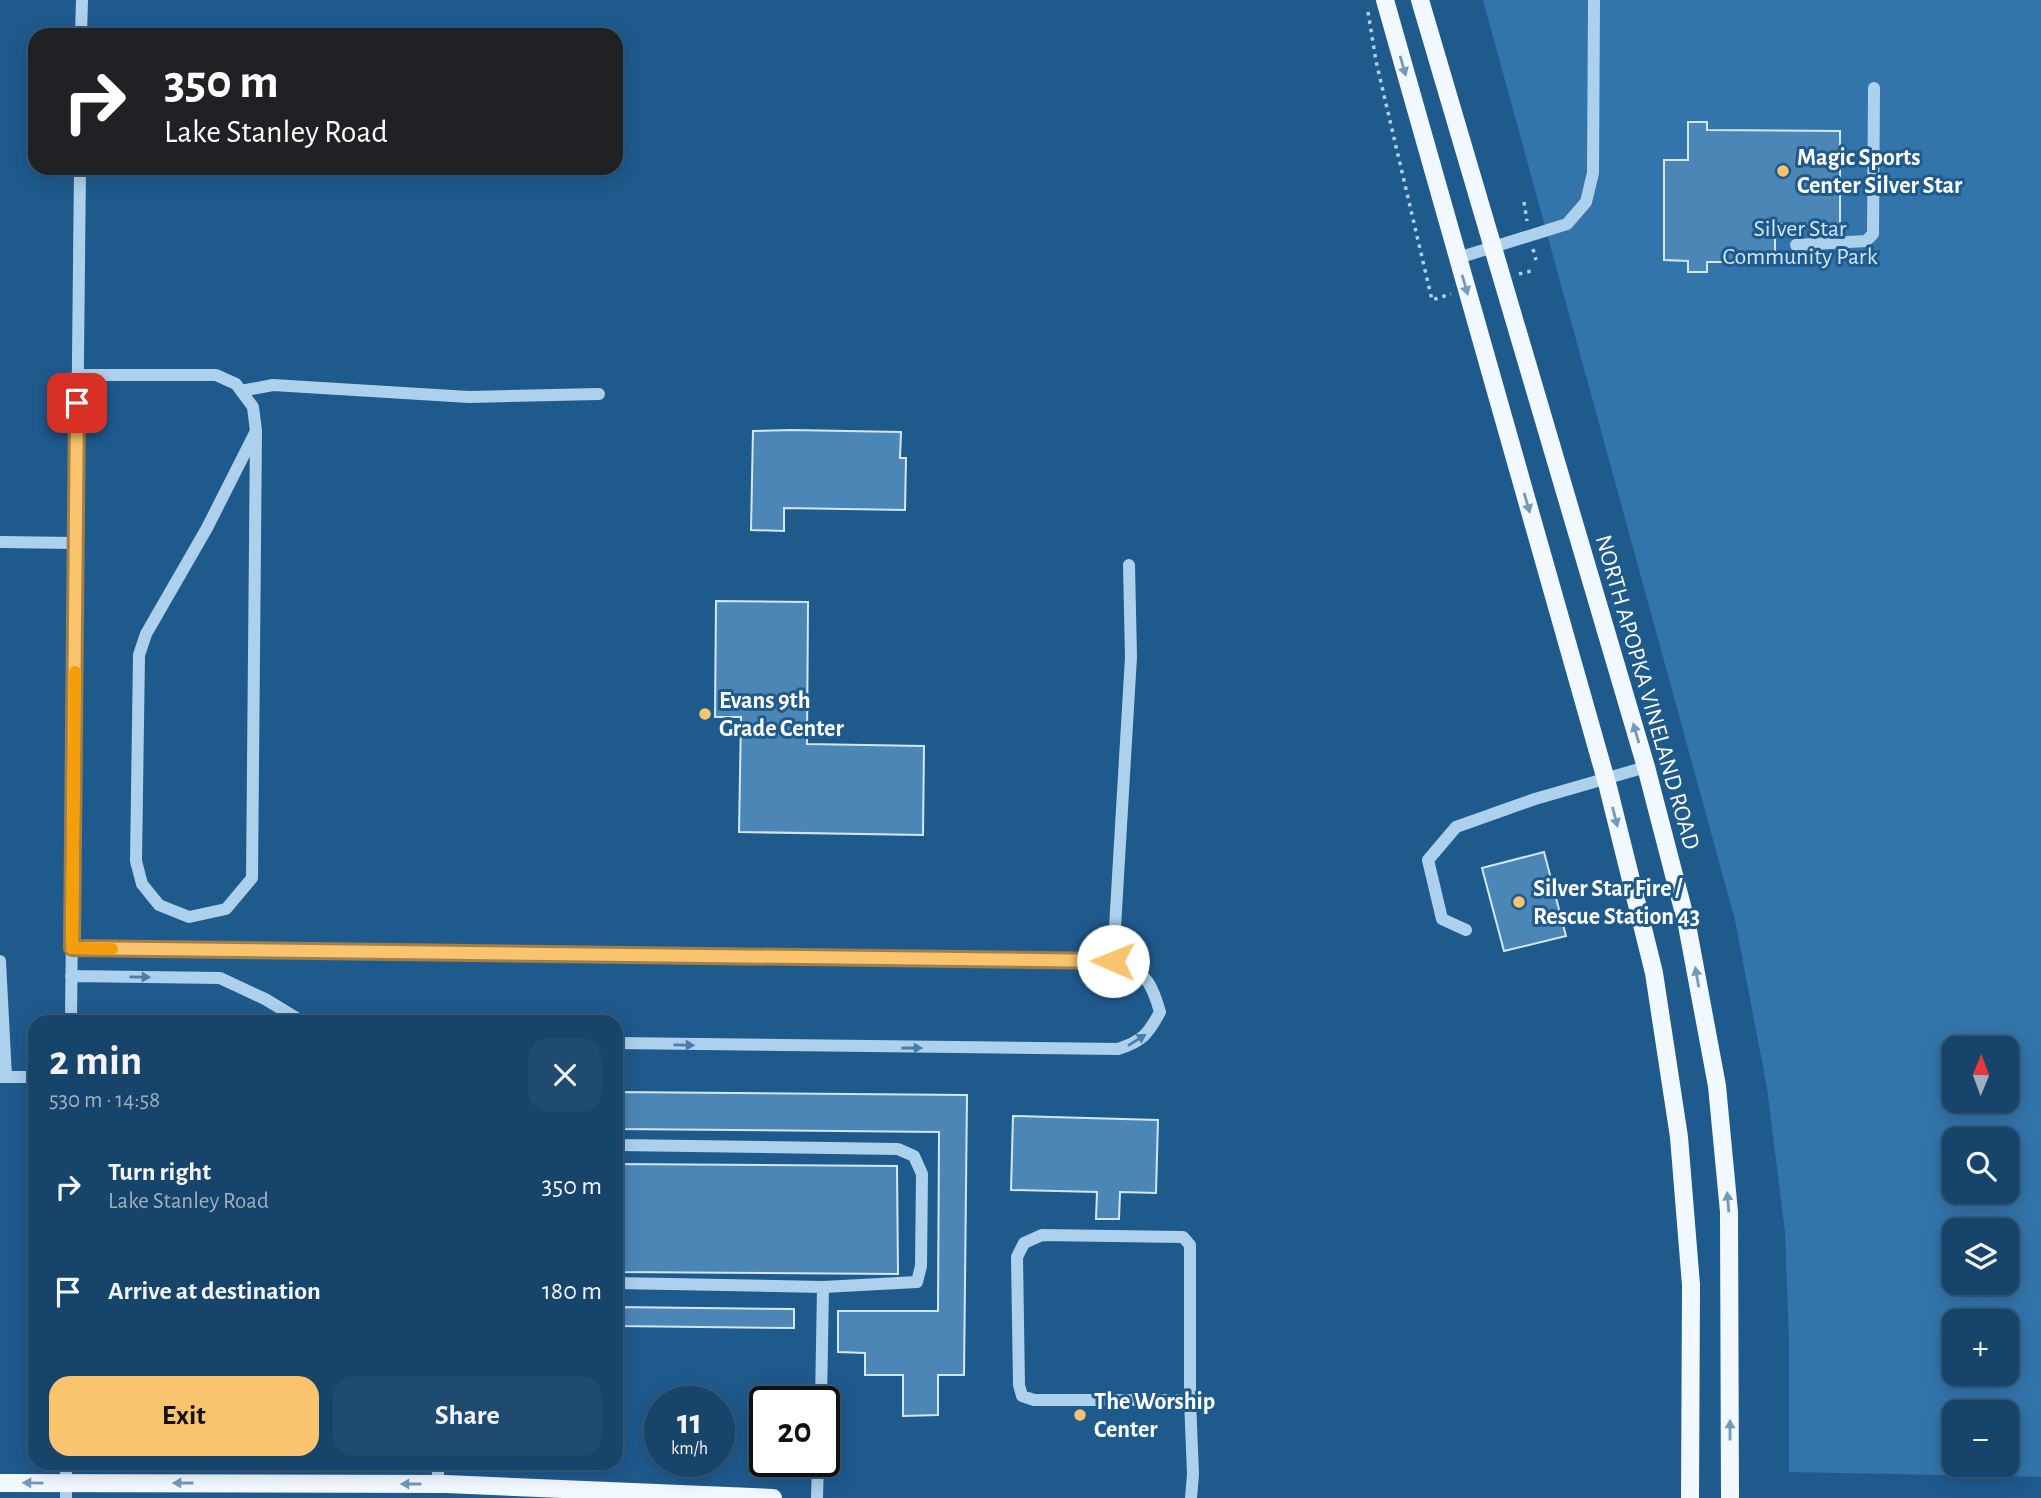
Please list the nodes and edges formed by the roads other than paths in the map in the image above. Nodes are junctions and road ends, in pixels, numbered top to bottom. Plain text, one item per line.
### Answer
1 (82, 0) edge
2 (1385, 0) edge
3 (1420, 0) edge
4 (1594, 0) edge
5 (81, 28) edge
6 (1874, 88) dead end
7 (80, 175) edge
8 (1796, 245) dead end
9 (1493, 248) junction
10 (1458, 258) junction
11 (78, 375) junction
12 (241, 391) junction
13 (599, 394) dead end
14 (256, 431) junction
15 (0, 542) edge
16 (76, 543) junction
17 (1129, 565) dead end
18 (1646, 766) junction
19 (1605, 779) junction
20 (1466, 930) dead end
21 (72, 948) junction
22 (0, 961) edge
23 (1113, 961) junction
24 (71, 976) junction
25 (71, 1015) edge
26 (291, 1015) edge
27 (623, 1043) edge
28 (3, 1077) edge
29 (28, 1077) edge
30 (623, 1145) edge
31 (623, 1283) edge
32 (823, 1287) junction
33 (821, 1386) edge
34 (1190, 1400) junction
35 (66, 1470) edge
36 (438, 1470) edge
37 (818, 1477) edge
38 (0, 1483) edge
39 (438, 1484) junction
40 (66, 1491) edge
41 (773, 1498) edge
42 (817, 1498) edge
43 (1191, 1498) edge
44 (1690, 1498) edge
45 (1730, 1498) edge

1 - 5 street
2 -> 10 main road
3 - 9 main road, NORTH APOPKA VINELAND ROAD
4 - 9 street
6 - 8 street
7 - 11 street
9 - 10 street
18 -> 9 main road, NORTH APOPKA VINELAND ROAD
10 -> 19 main road
11 - 12 street
11 - 16 street
12 - 13 street
12 - 14 street
14 - 14 street
15 - 16 street
16 - 21 street
17 - 23 street
18 - 19 street
45 -> 18 main road, NORTH APOPKA VINELAND ROAD
19 - 20 street
19 -> 44 main road
21 - 23 street
21 - 24 street
22 - 28 street
27 -> 23 street
24 - 25 street
24 -> 26 street
28 - 29 street
30 - 32 street
31 - 32 street
32 - 33 street
34 - 34 street
34 - 43 street
35 - 40 street
36 - 39 street
37 - 42 street
40 -> 38 main road
39 -> 40 main road
39 - 41 main road

